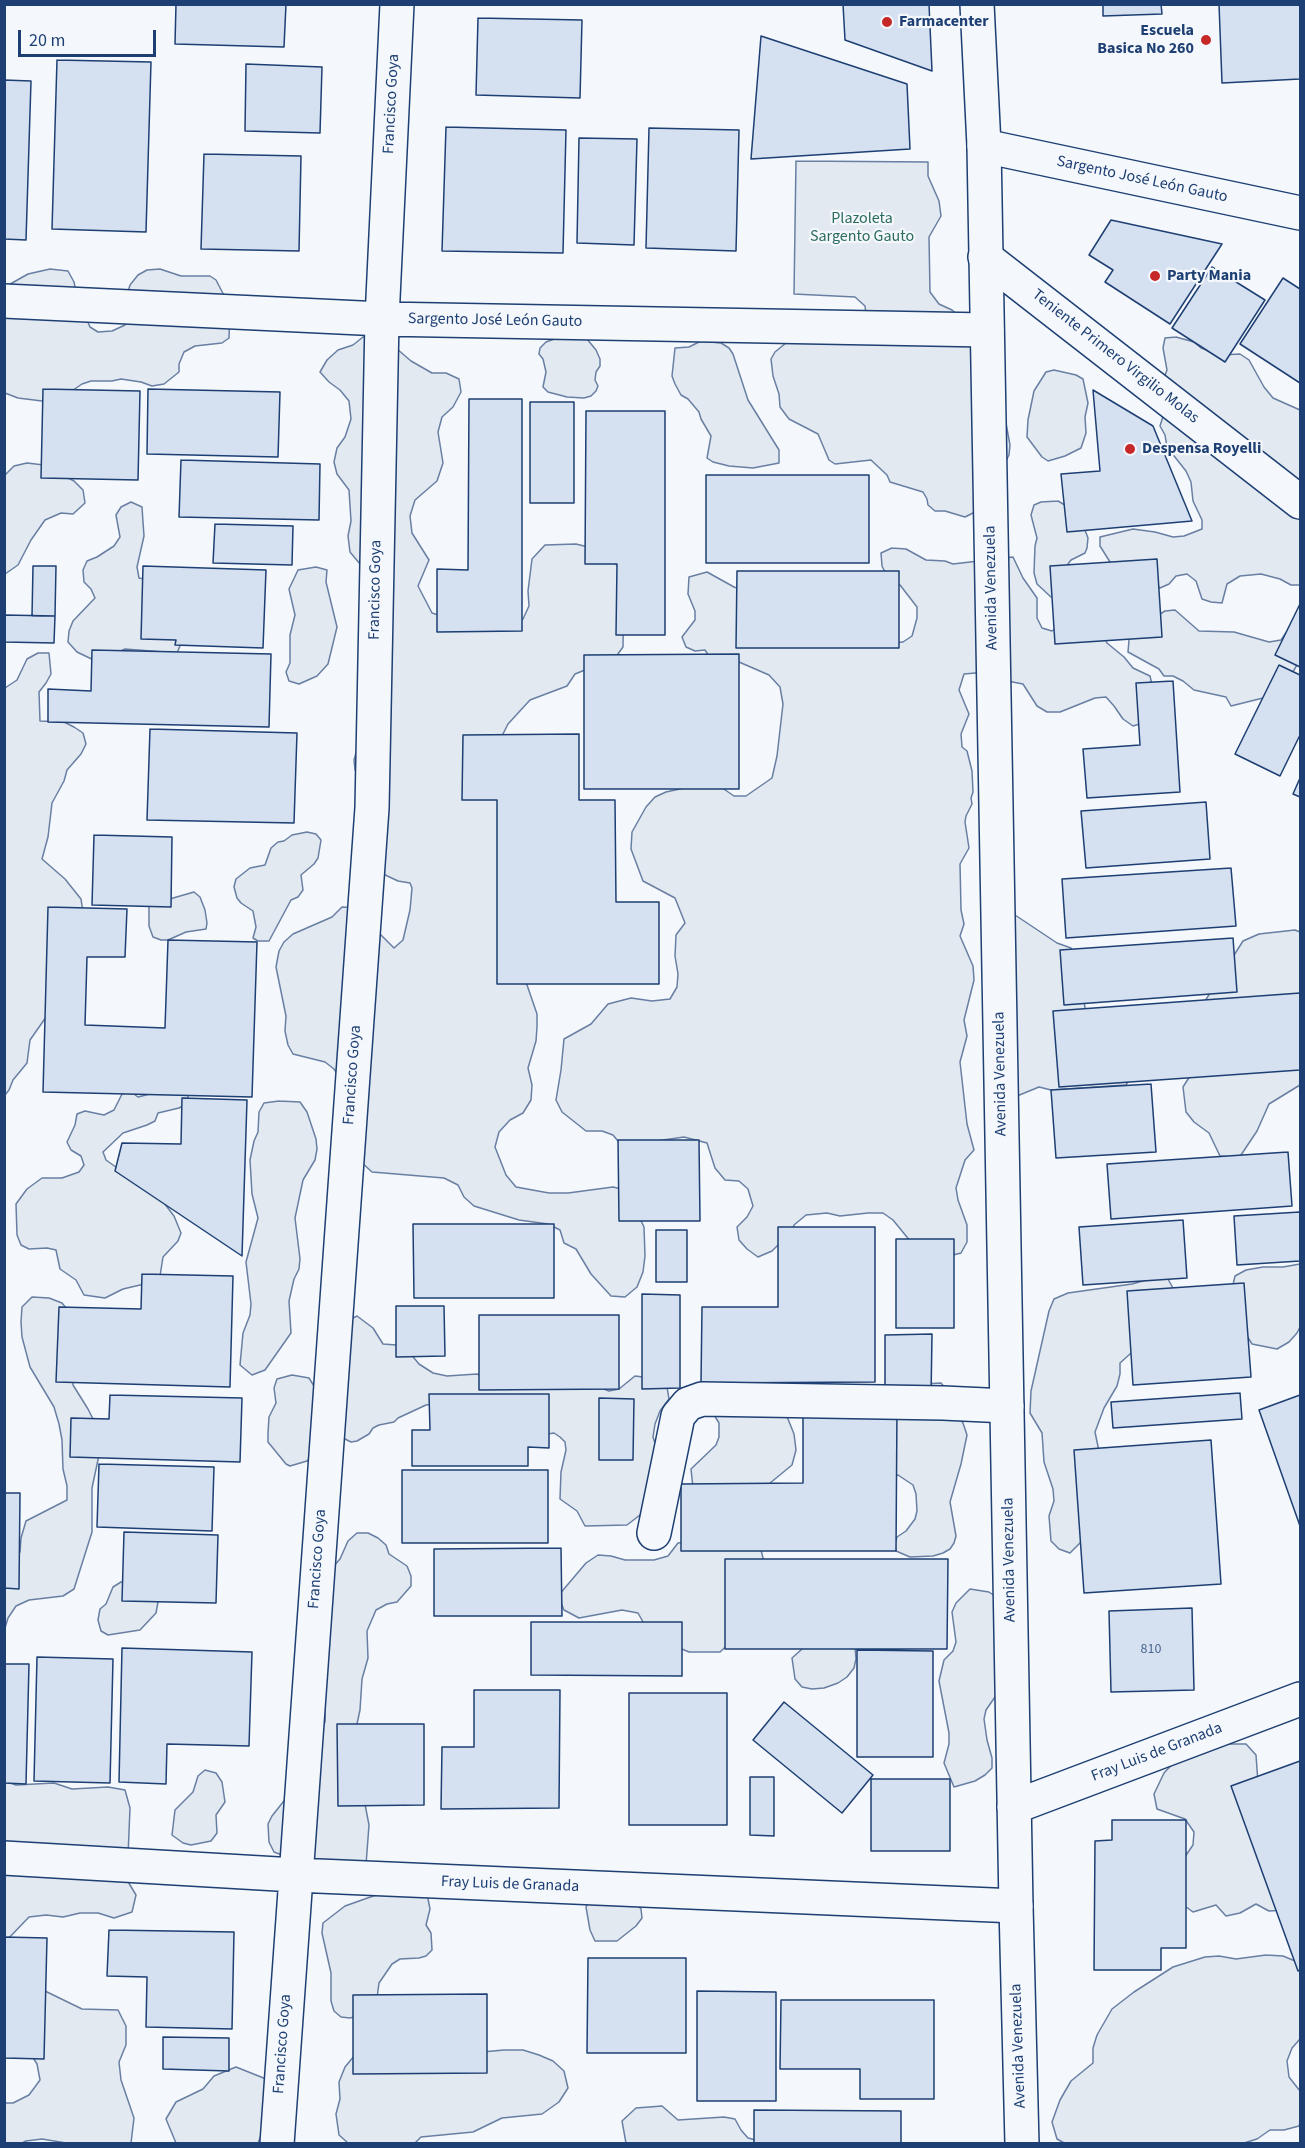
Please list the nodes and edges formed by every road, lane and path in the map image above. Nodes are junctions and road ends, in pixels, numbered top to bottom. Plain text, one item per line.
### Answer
1 (397, 4) edge
2 (977, 4) edge
3 (984, 146) junction
4 (1300, 213) edge
5 (985, 256) junction
6 (4, 301) edge
7 (382, 319) junction
8 (987, 330) junction
9 (1300, 502) edge
10 (1007, 1406) junction
11 (654, 1533) dead end
12 (1300, 1699) edge
13 (1014, 1808) junction
14 (4, 1858) edge
15 (295, 1875) junction
16 (1016, 1906) junction
17 (277, 2144) edge
18 (1022, 2144) edge

1 - 7 street, Francisco Goya
2 - 3 street, Avenida Venezuela
3 - 4 street, Sargento José León Gauto
3 - 5 street, Avenida Venezuela
5 - 8 street, Avenida Venezuela
5 - 9 street, Teniente Primero Virgilio Molas
6 - 7 street, Sargento José León Gauto
7 - 8 street, Sargento José León Gauto
7 - 15 street, Francisco Goya
8 - 10 street, Avenida Venezuela
10 - 11 street
10 - 13 street, Avenida Venezuela
12 - 13 street, Fray Luis de Granada
13 - 16 street, Avenida Venezuela
14 - 15 street, Fray Luis de Granada
15 - 16 street, Fray Luis de Granada
15 - 17 street, Francisco Goya
16 - 18 street, Avenida Venezuela

